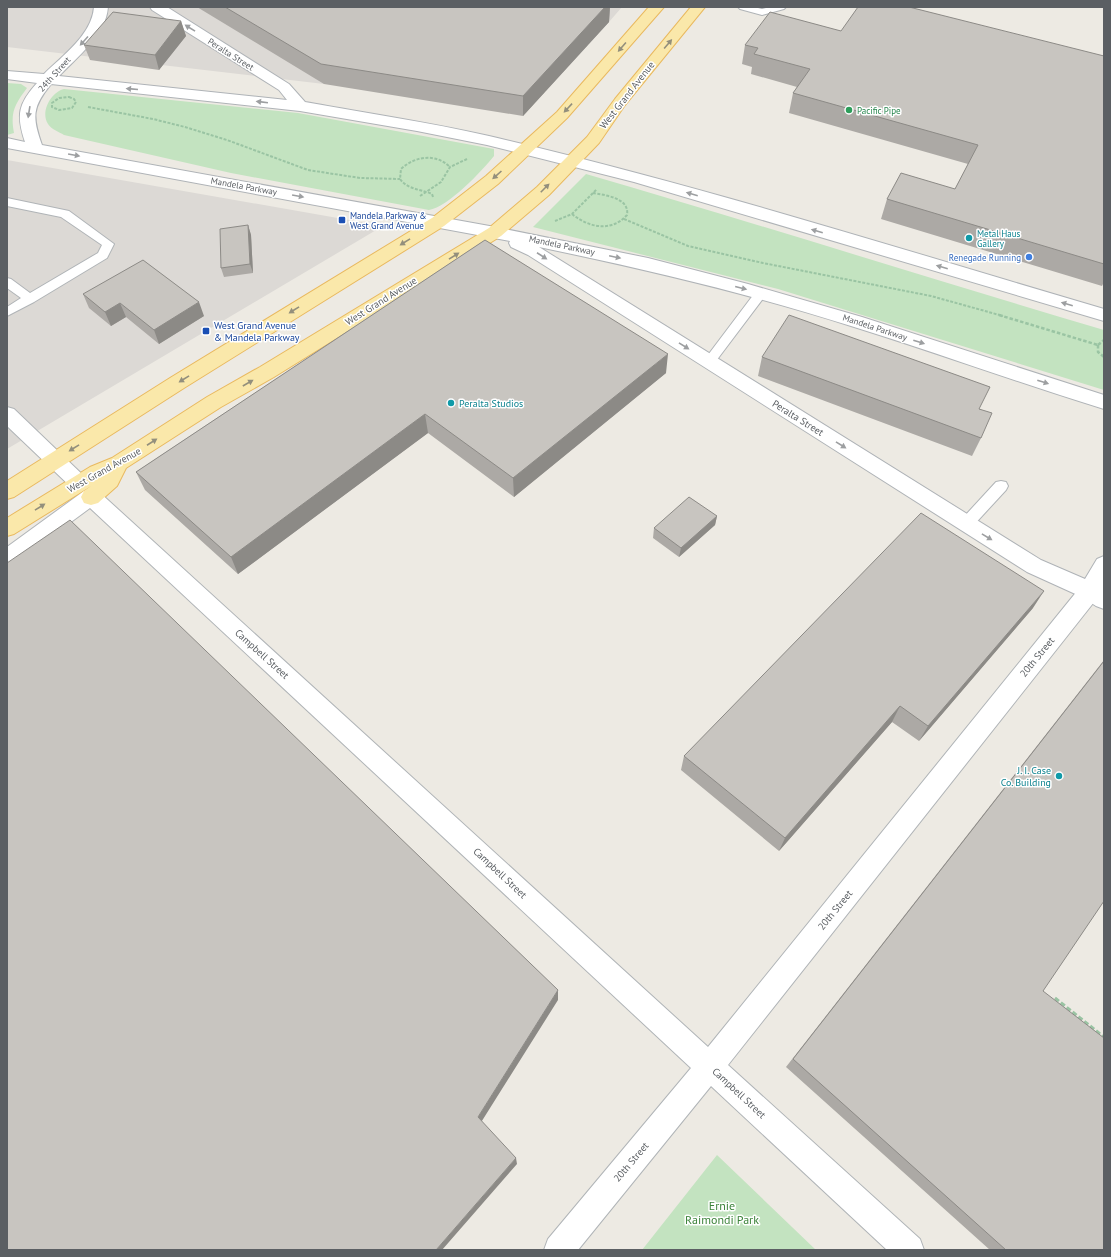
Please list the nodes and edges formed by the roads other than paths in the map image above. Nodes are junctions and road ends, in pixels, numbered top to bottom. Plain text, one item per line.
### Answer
1 (101, 7) edge
2 (157, 7) edge
3 (657, 7) edge
4 (698, 7) edge
5 (743, 7) edge
6 (781, 7) edge
7 (7, 75) edge
8 (47, 81) junction
9 (300, 106) junction
10 (7, 143) edge
11 (35, 148) junction
12 (526, 149) junction
13 (572, 160) junction
14 (7, 202) edge
15 (438, 222) junction
16 (495, 232) junction
17 (7, 282) edge
18 (761, 293) junction
19 (30, 299) junction
20 (7, 312) edge
21 (1104, 315) edge
22 (709, 362) junction
23 (1104, 402) edge
24 (7, 414) edge
25 (55, 460) junction
26 (7, 482) edge
27 (1001, 486) dead end
28 (85, 490) junction
29 (7, 491) edge
30 (966, 524) junction
31 (7, 528) edge
32 (7, 558) edge
33 (1104, 565) edge
34 (1097, 596) edge
35 (710, 1066) junction
36 (559, 1250) edge
37 (909, 1250) edge

1 -> 8 street, 24th Street
9 -> 2 street, Peralta Street
3 -> 12 main road
13 -> 4 main road, West Grand Avenue
5 - 6 lane
7 - 8 street
9 -> 8 street
8 -> 11 street, 24th Street
9 - 12 street
10 - 11 street, Mandela Parkway
11 -> 15 street, Mandela Parkway
12 - 13 street
12 -> 15 main road
16 -> 13 main road, West Grand Avenue
21 -> 13 street
14 - 19 lane
15 - 16 street, Mandela Parkway
15 -> 25 main road
16 -> 18 street, Mandela Parkway
16 -> 22 street, Peralta Street
28 -> 16 main road, West Grand Avenue
17 - 19 lane
18 - 22 lane
18 -> 23 street, Mandela Parkway
19 - 20 lane
22 -> 30 street, Peralta Street
24 - 25 street, Campbell Street
25 - 26 street
25 - 28 street, Campbell Street
25 - 29 main road
27 - 30 lane
31 -> 28 main road, West Grand Avenue
28 - 32 street, West Grand Avenue
28 - 35 street, Campbell Street
30 -> 34 street, Peralta Street
33 - 34 street, 20th Street
34 - 35 street, 20th Street
35 - 36 street, 20th Street
35 - 37 street, Campbell Street

